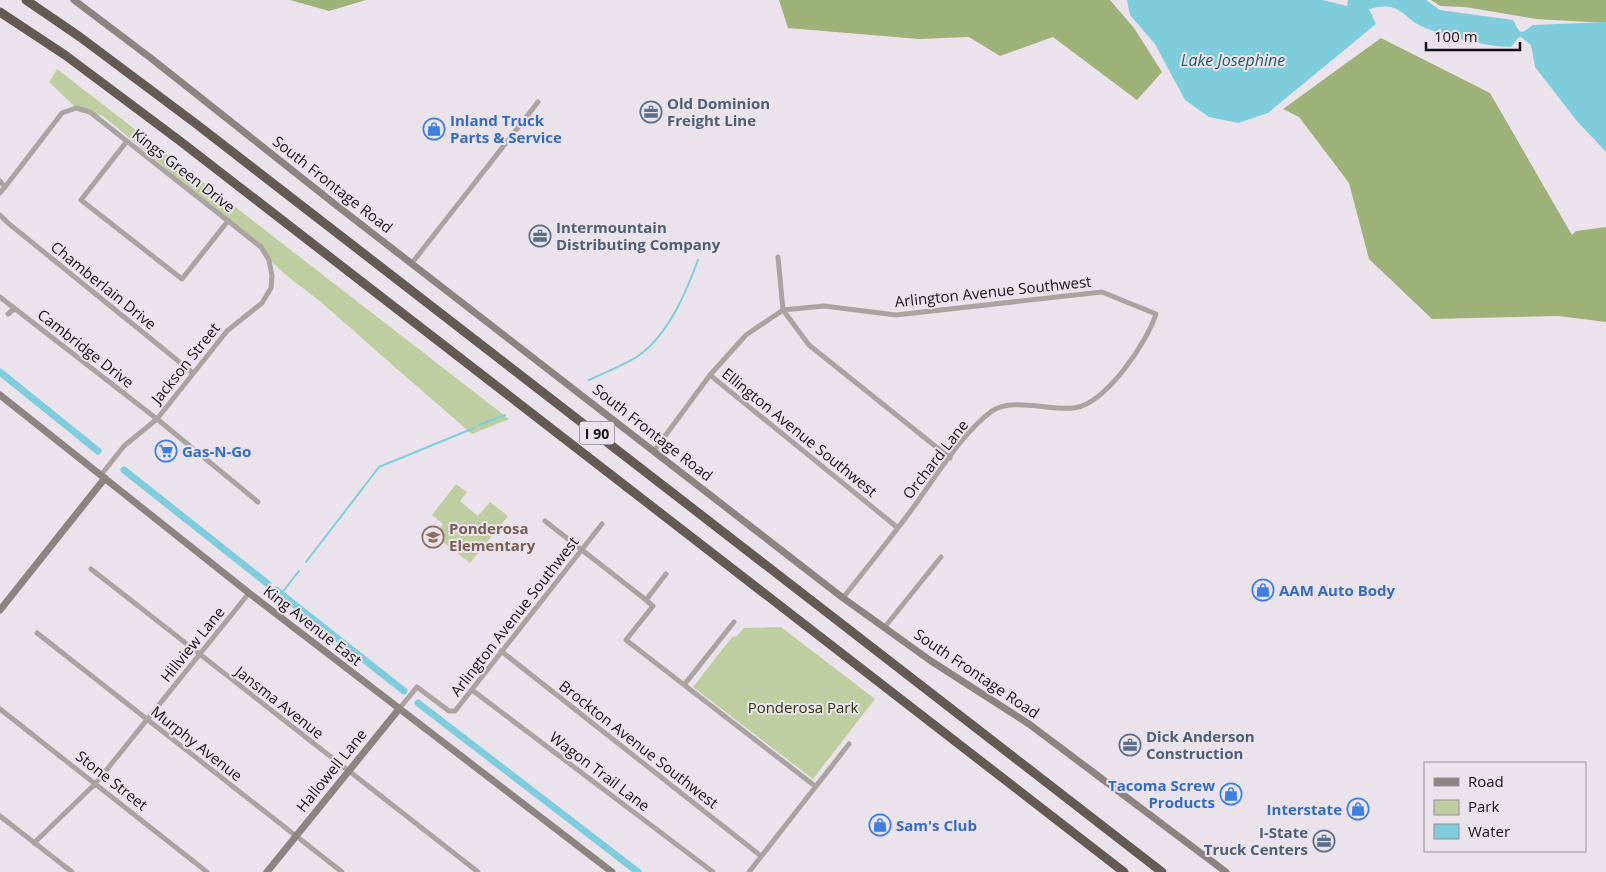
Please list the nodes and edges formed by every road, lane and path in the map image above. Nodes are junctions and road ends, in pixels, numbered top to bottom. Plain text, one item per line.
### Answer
1 (26, 0) edge
2 (74, 0) edge
3 (0, 12) edge
4 (538, 102) dead end
5 (127, 141) junction
6 (0, 181) edge
7 (5, 187) junction
8 (0, 193) edge
9 (0, 215) edge
10 (228, 221) junction
11 (778, 257) dead end
12 (269, 260) joint
13 (412, 263) junction
14 (0, 297) edge
15 (14, 309) junction
16 (784, 310) junction
17 (8, 314) dead end
18 (1156, 314) joint
19 (193, 373) junction
20 (710, 375) junction
21 (0, 395) edge
22 (157, 419) junction
23 (654, 451) junction
24 (950, 458) junction
25 (103, 477) junction
26 (258, 502) dead end
27 (545, 521) dead end
28 (602, 524) dead end
29 (898, 528) junction
30 (581, 550) junction
31 (941, 557) dead end
32 (91, 569) dead end
33 (666, 574) dead end
34 (249, 593) junction
35 (843, 598) junction
36 (646, 600) junction
37 (0, 610) edge
38 (734, 622) dead end
39 (884, 628) junction
40 (37, 633) dead end
41 (501, 651) junction
42 (200, 655) junction
43 (684, 685) junction
44 (417, 686) joint
45 (472, 690) junction
46 (0, 709) edge
47 (399, 709) junction
48 (146, 718) junction
49 (849, 744) dead end
50 (348, 770) junction
51 (96, 784) junction
52 (815, 786) junction
53 (0, 816) edge
54 (295, 836) junction
55 (34, 843) junction
56 (761, 856) junction
57 (72, 872) edge
58 (207, 872) edge
59 (267, 872) edge
60 (342, 872) edge
61 (478, 872) edge
62 (612, 872) edge
63 (713, 872) edge
64 (749, 872) edge
65 (1124, 872) edge
66 (1162, 872) edge
67 (1226, 872) edge

1 - 66 highway, I 90
2 - 13 main road, South Frontage Road
3 - 65 highway, I 90
4 - 13 street
5 - 7 street, Kings Green Drive
5 - 10 street, Kings Green Drive
5 - 10 street
6 - 7 street
7 - 8 street
9 - 19 street, Chamberlain Drive
10 - 12 street, Kings Green Drive
11 - 16 street
12 - 19 street, Jackson Street
13 - 23 main road, South Frontage Road
14 - 15 street, Cambridge Drive
15 - 17 street
15 - 22 street, Cambridge Drive
16 - 18 street, Arlington Avenue Southwest
16 - 20 street, Arlington Avenue Southwest
16 - 24 street
18 - 24 street, Orchard Lane
19 - 22 street, Jackson Street
20 - 23 street, Arlington Avenue Southwest
20 - 29 street, Ellington Avenue Southwest
21 - 25 main road, King Avenue East
22 - 25 street, Jackson Street
22 - 26 street, Cambridge Drive
23 - 35 main road, South Frontage Road
24 - 29 street, Orchard Lane
25 - 34 main road, King Avenue East
25 - 37 main road, Jackson Street
27 - 30 street
28 - 30 street, Arlington Avenue Southwest
29 - 35 street, Orchard Lane
30 - 36 street
30 - 41 street, Arlington Avenue Southwest
31 - 39 street
32 - 42 street, Jansma Avenue
33 - 36 street
34 - 42 street, Hillview Lane
34 - 47 main road, King Avenue East
35 - 39 main road, South Frontage Road
36 - 43 street
38 - 43 street
39 - 67 main road, South Frontage Road
40 - 48 street, Murphy Avenue
41 - 45 street, Arlington Avenue Southwest
41 - 56 street, Brockton Avenue Southwest
42 - 48 street, Hillview Lane
42 - 50 street, Jansma Avenue
43 - 52 street
44 - 45 street, Arlington Avenue Southwest
44 - 47 street, Hallowell Lane
45 - 63 street, Wagon Trail Lane
46 - 51 street, Stone Street
47 - 50 main road, Hallowell Lane
47 - 62 main road, King Avenue East
48 - 51 street, Hillview Lane
48 - 54 street, Murphy Avenue
49 - 52 street
50 - 54 main road, Hallowell Lane
50 - 61 street, Jansma Avenue
51 - 55 street, Hillview Lane
51 - 58 street, Stone Street
52 - 56 street
53 - 55 street
54 - 59 main road, Hallowell Lane
54 - 60 street, Murphy Avenue
55 - 57 street
56 - 64 street

